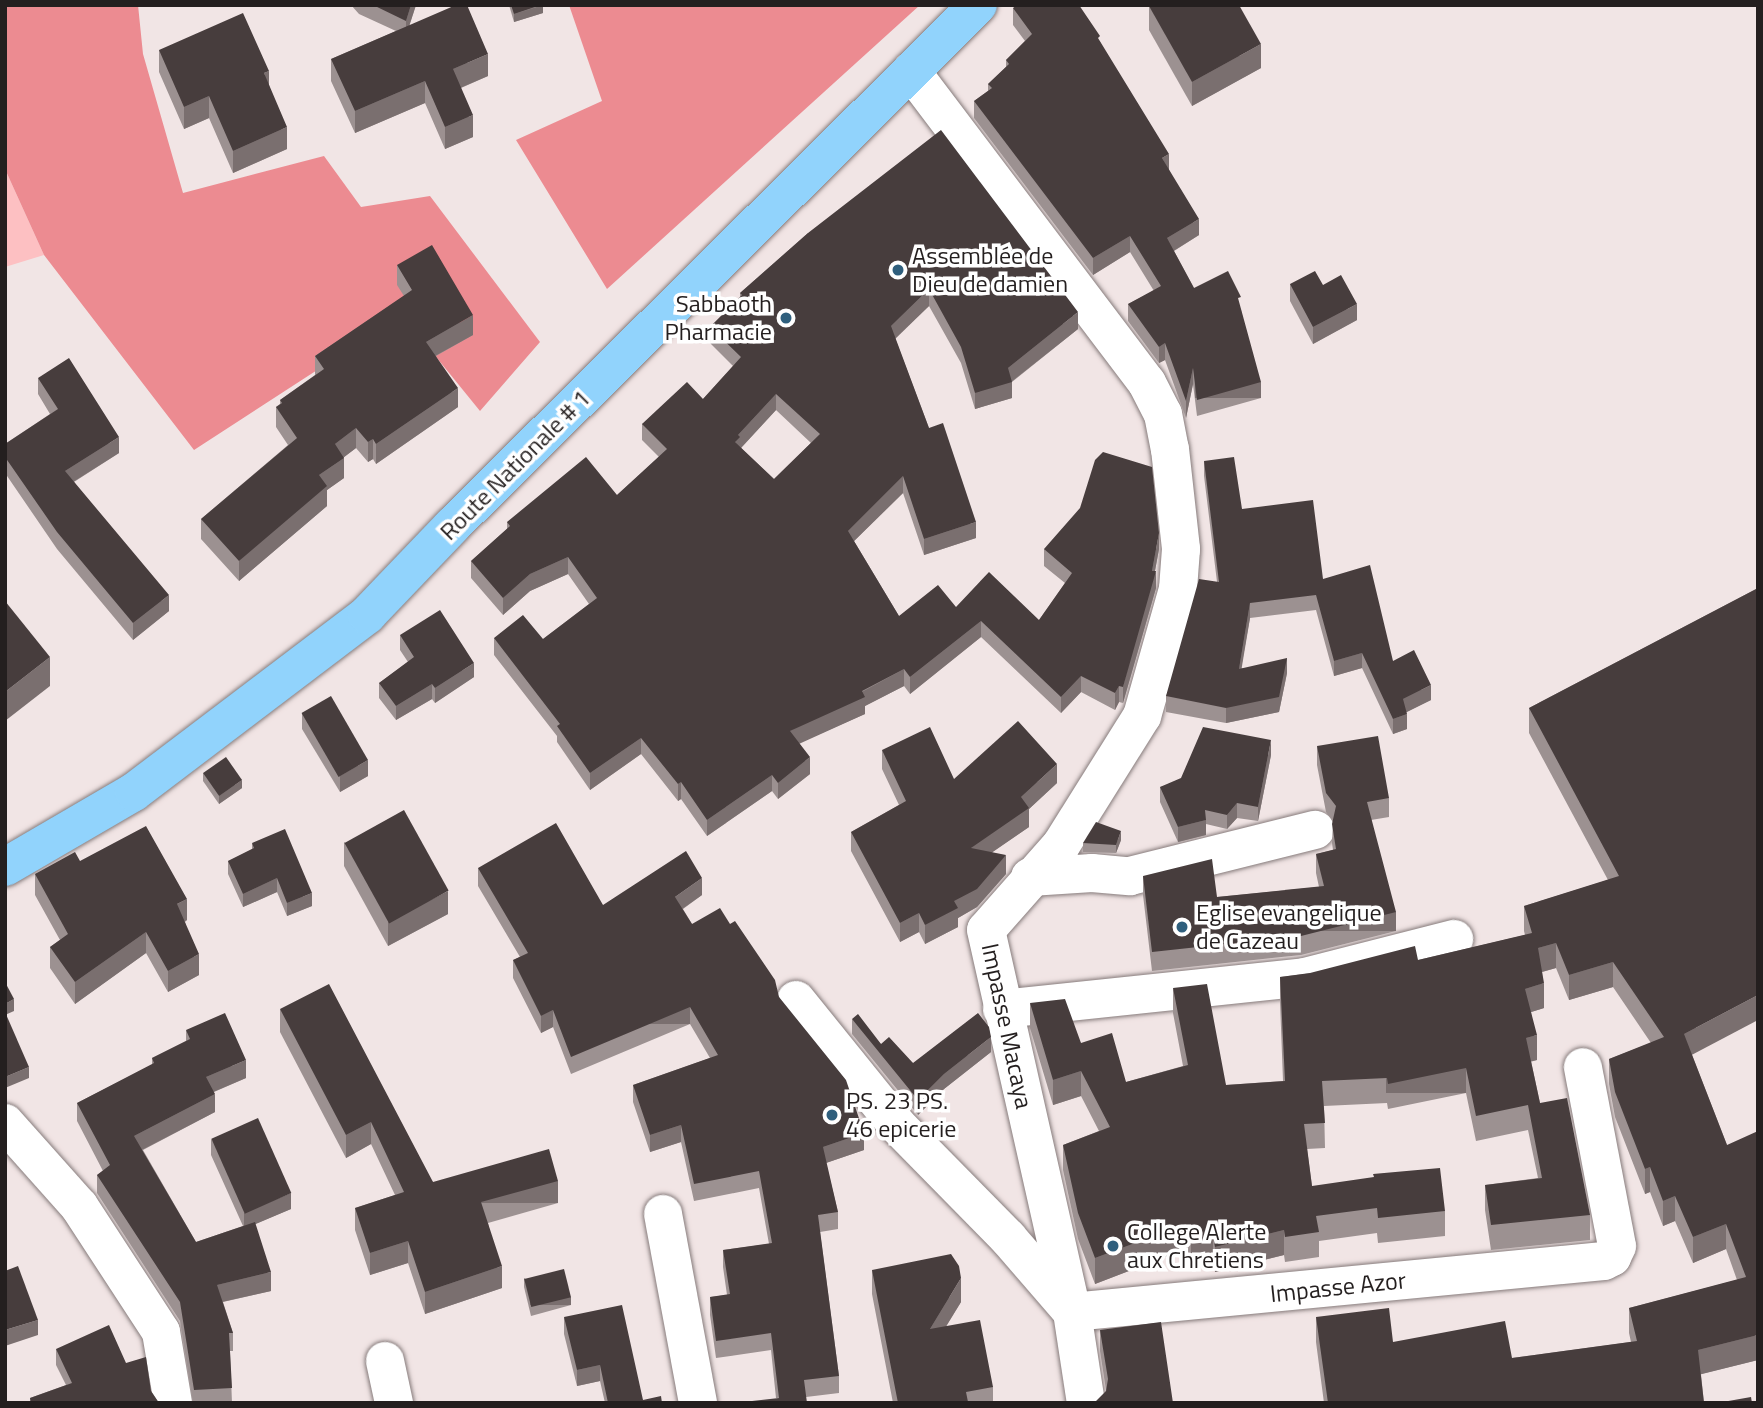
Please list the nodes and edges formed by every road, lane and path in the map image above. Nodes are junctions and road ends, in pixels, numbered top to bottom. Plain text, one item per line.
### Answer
1 (978, 5) edge
2 (911, 71) junction
3 (1315, 830) dead end
4 (5, 867) edge
5 (1030, 877) junction
6 (1454, 939) dead end
7 (796, 1000) dead end
8 (1002, 1009) junction
9 (1583, 1067) dead end
10 (5, 1123) edge
11 (663, 1214) dead end
12 (1072, 1312) junction
13 (385, 1361) dead end
14 (173, 1403) edge
15 (394, 1403) edge
16 (698, 1403) edge
17 (1086, 1403) edge

1 - 2 main road, Route Nationale # 1
2 - 4 main road, Route Nationale # 1
2 - 5 street, Impasse Macaya
3 - 5 street
5 - 8 street, Impasse Macaya
6 - 8 street
7 - 12 street
8 - 12 street, Impasse Macaya
9 - 12 street, Impasse Azor
10 - 14 street
11 - 16 street
12 - 17 street, Impasse Macaya
13 - 15 street

